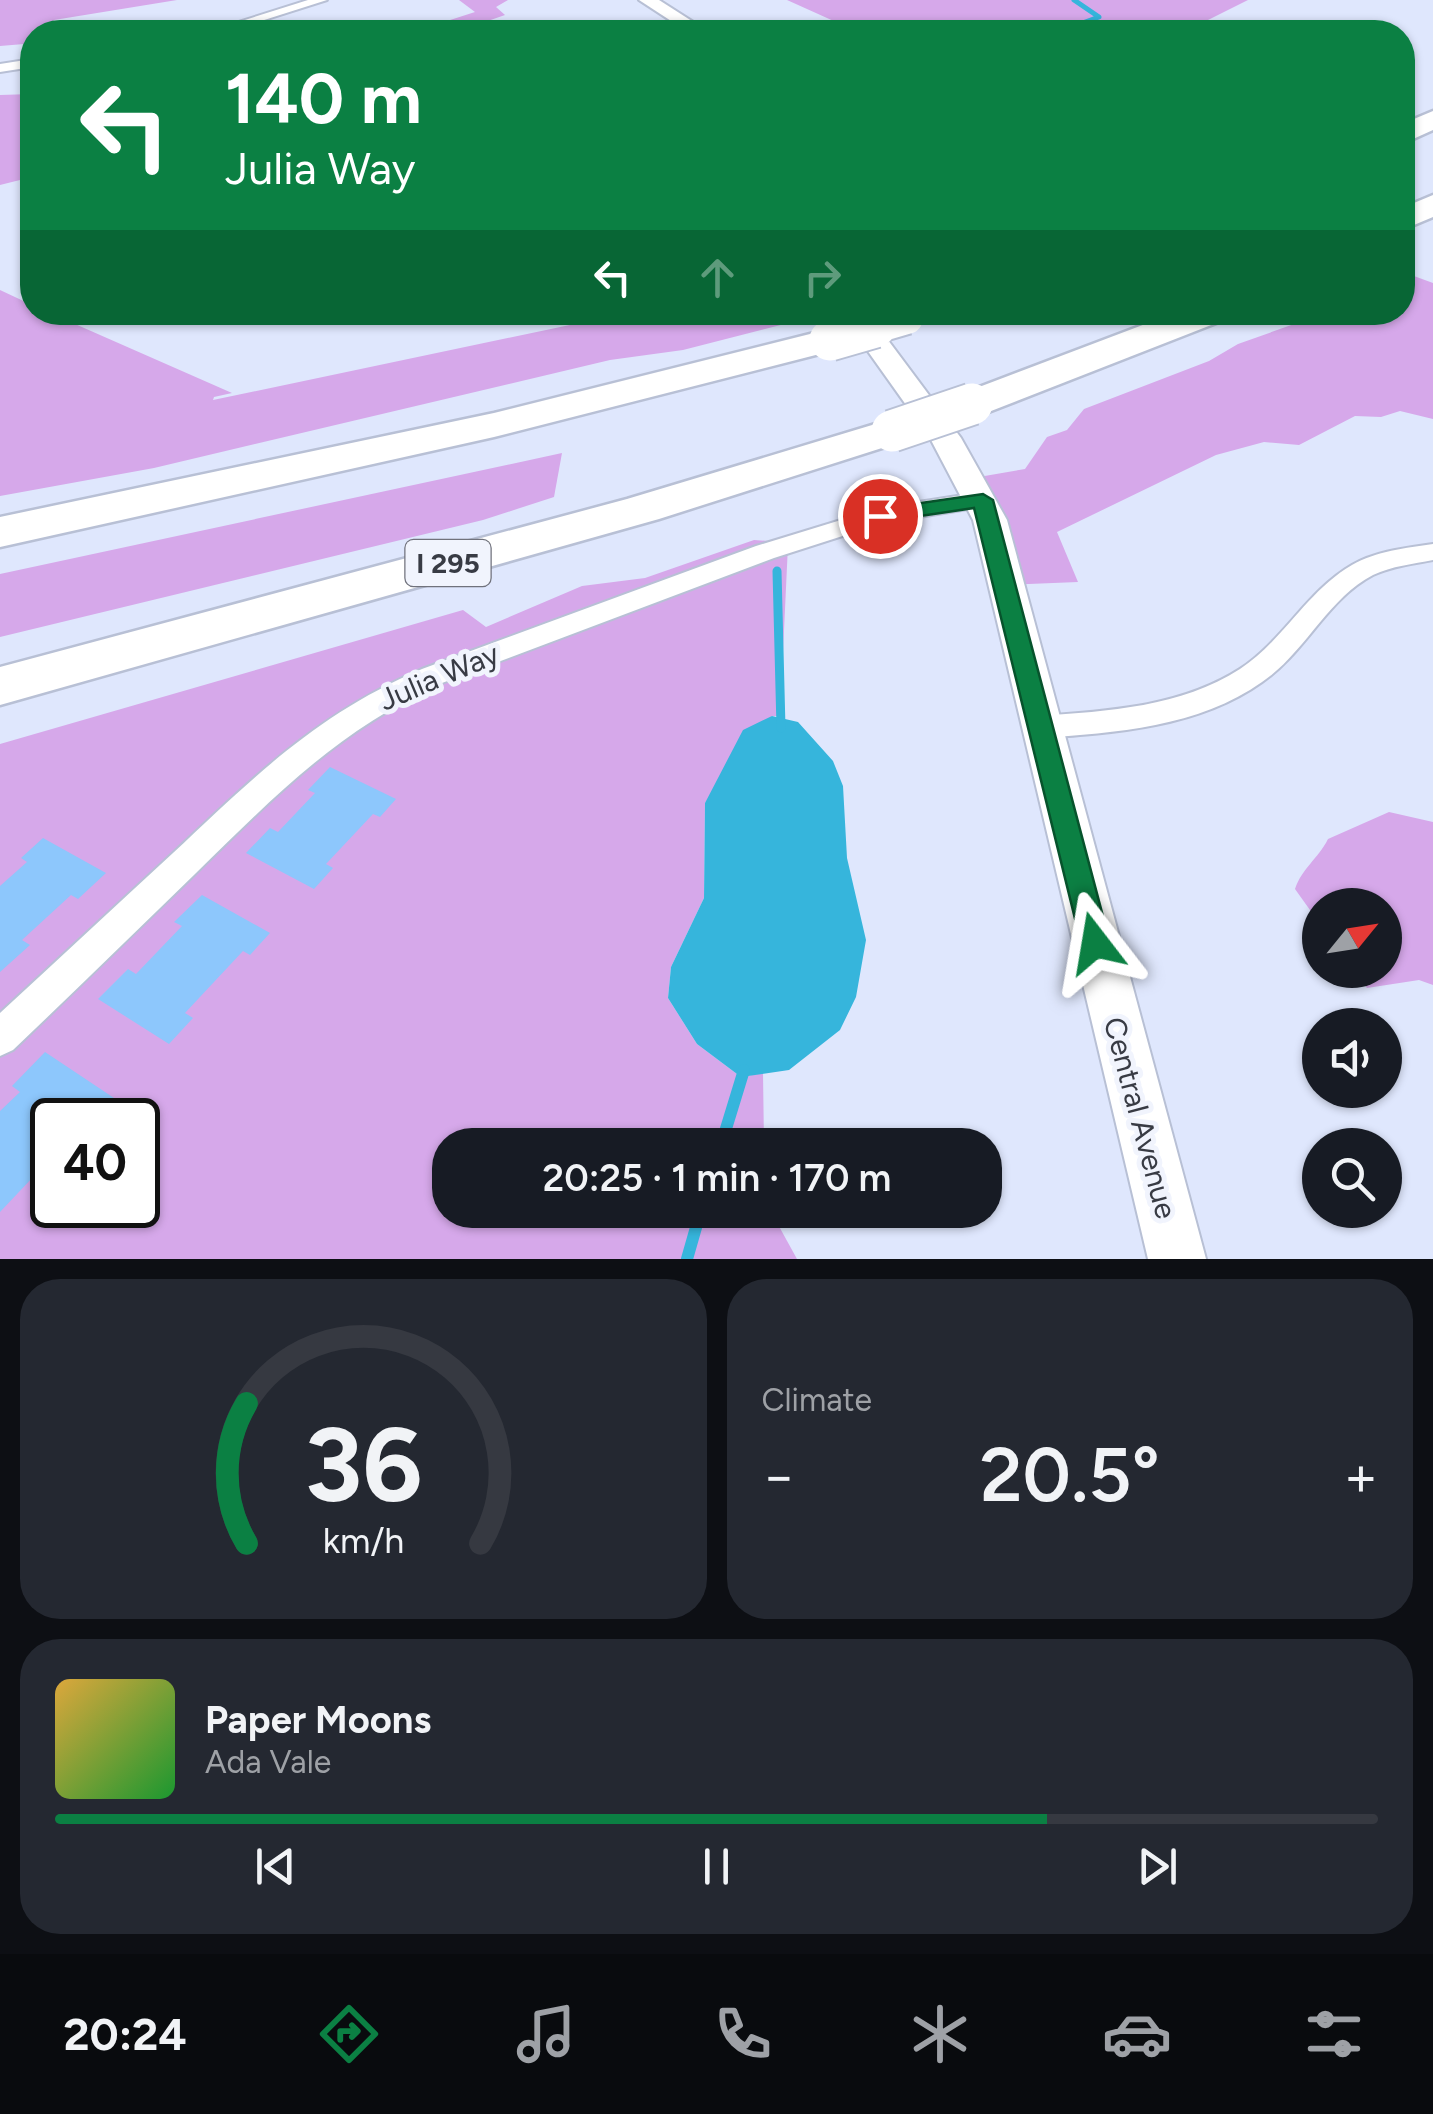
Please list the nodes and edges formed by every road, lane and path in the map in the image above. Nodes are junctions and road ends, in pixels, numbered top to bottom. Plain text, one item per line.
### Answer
1 (321, 0) edge
2 (647, 0) edge
3 (254, 20) edge
4 (680, 20) edge
5 (1178, 325) edge
6 (841, 326) edge
7 (983, 500) junction
8 (0, 532) edge
9 (1433, 552) edge
10 (0, 686) edge
11 (1040, 727) junction
12 (0, 1038) edge
13 (1177, 1259) edge

1 - 3 street
2 - 4 street
5 - 10 highway, I 295, bridge
6 - 7 street, Central Avenue
6 - 8 highway
7 - 11 street, Central Avenue
7 - 12 street, Julia Way
9 - 11 street
11 - 13 street, Central Avenue

